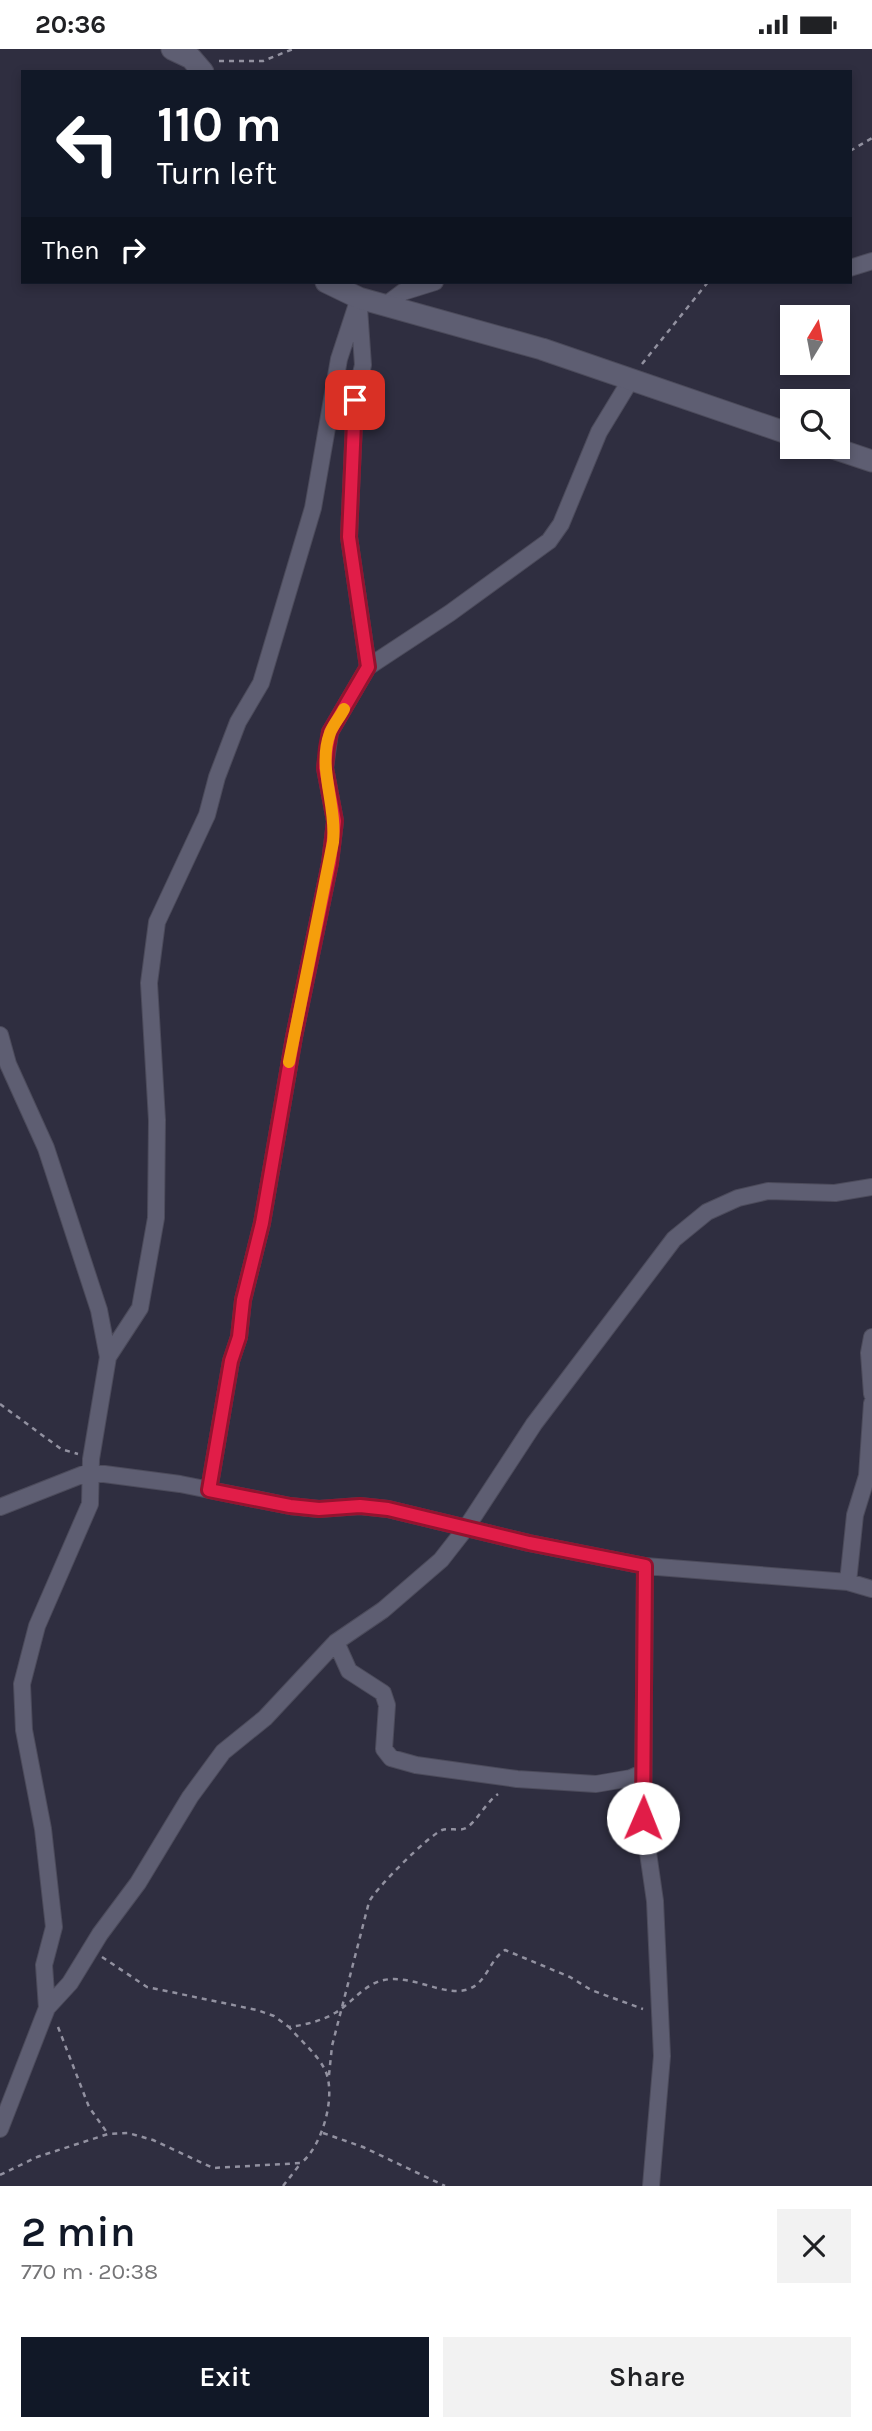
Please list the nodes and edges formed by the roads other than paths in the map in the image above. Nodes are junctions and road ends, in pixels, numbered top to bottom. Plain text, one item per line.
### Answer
1 (872, 261) edge
2 (852, 267) edge
3 (330, 284) edge
4 (429, 284) edge
5 (359, 298) junction
6 (387, 304) junction
7 (630, 381) junction
8 (780, 431) edge
9 (850, 454) edge
10 (872, 461) edge
11 (368, 667) junction
12 (0, 1035) edge
13 (872, 1187) edge
14 (871, 1347) edge
15 (107, 1357) junction
16 (872, 1394) edge
17 (872, 1403) edge
18 (90, 1465) junction
19 (209, 1490) junction
20 (0, 1507) edge
21 (467, 1528) junction
22 (645, 1566) junction
23 (848, 1582) junction
24 (872, 1589) edge
25 (337, 1642) junction
26 (642, 1773) junction
27 (47, 2008) junction
28 (0, 2129) edge
29 (651, 2186) edge

1 - 2 street
3 - 5 street
4 - 6 street
5 - 6 street
5 - 11 street
5 - 15 street
6 - 7 street
7 - 8 street
7 - 11 street
9 - 10 street
11 - 19 street
12 - 15 street
13 - 21 street
14 - 16 street
15 - 18 street
17 - 23 street
18 - 19 street
18 - 20 street
18 - 27 street
19 - 21 street
21 - 22 street
21 - 25 street
22 - 23 street
22 - 26 street
23 - 24 street
25 - 26 street
25 - 27 street
26 - 29 street
27 - 28 street

